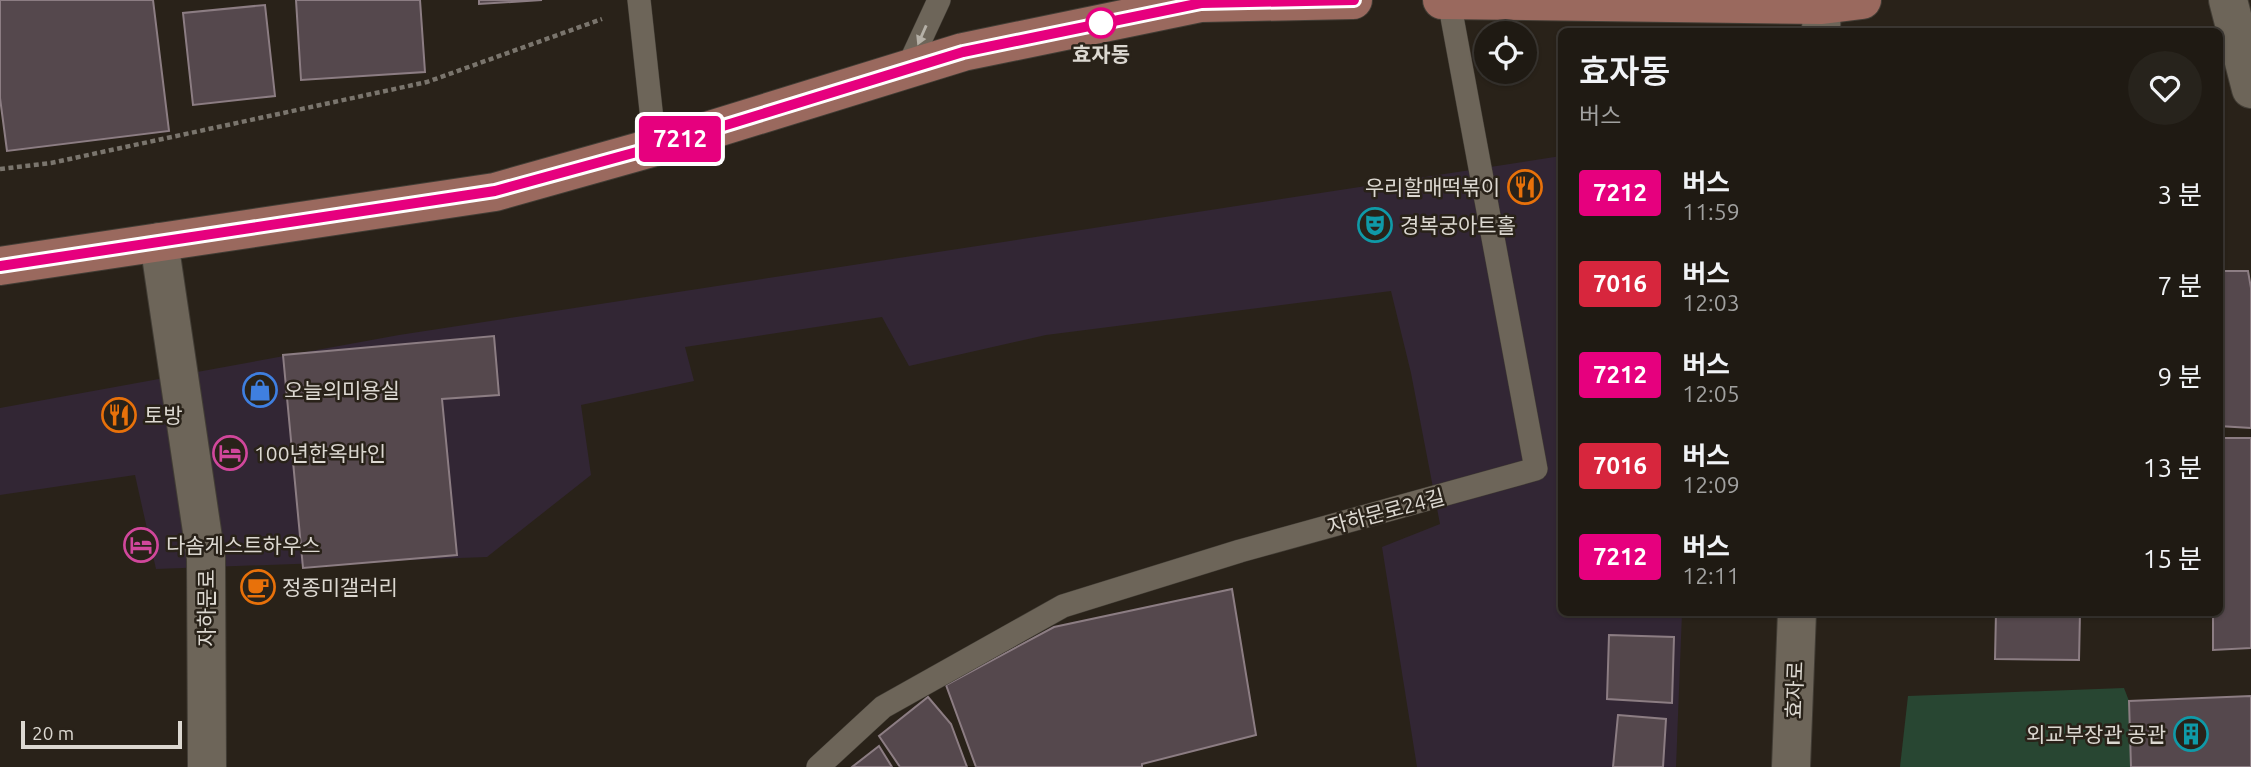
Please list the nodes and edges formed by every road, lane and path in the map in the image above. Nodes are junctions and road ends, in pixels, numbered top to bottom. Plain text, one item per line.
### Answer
1 (939, 0) edge
2 (1353, 0) edge
3 (1442, 0) edge
4 (1862, 0) edge
5 (2228, 0) edge
6 (1448, 1) edge
7 (639, 3) edge
8 (1822, 12) edge
9 (907, 69) junction
10 (2251, 89) edge
11 (655, 147) junction
12 (0, 169) edge
13 (159, 242) junction
14 (0, 266) edge
15 (1797, 616) edge
16 (207, 767) edge
17 (818, 767) edge
18 (1791, 767) edge

1 -> 9 lane
2 - 9 main road
3 - 6 main road
4 - 8 main road
5 - 10 street
6 - 8 main road
6 - 17 lane, 자하문로24길
7 - 11 lane
7 - 12 path
9 - 11 main road
11 - 13 main road
13 - 14 main road
13 - 16 street, 자하문로
15 - 18 street, 효자로

